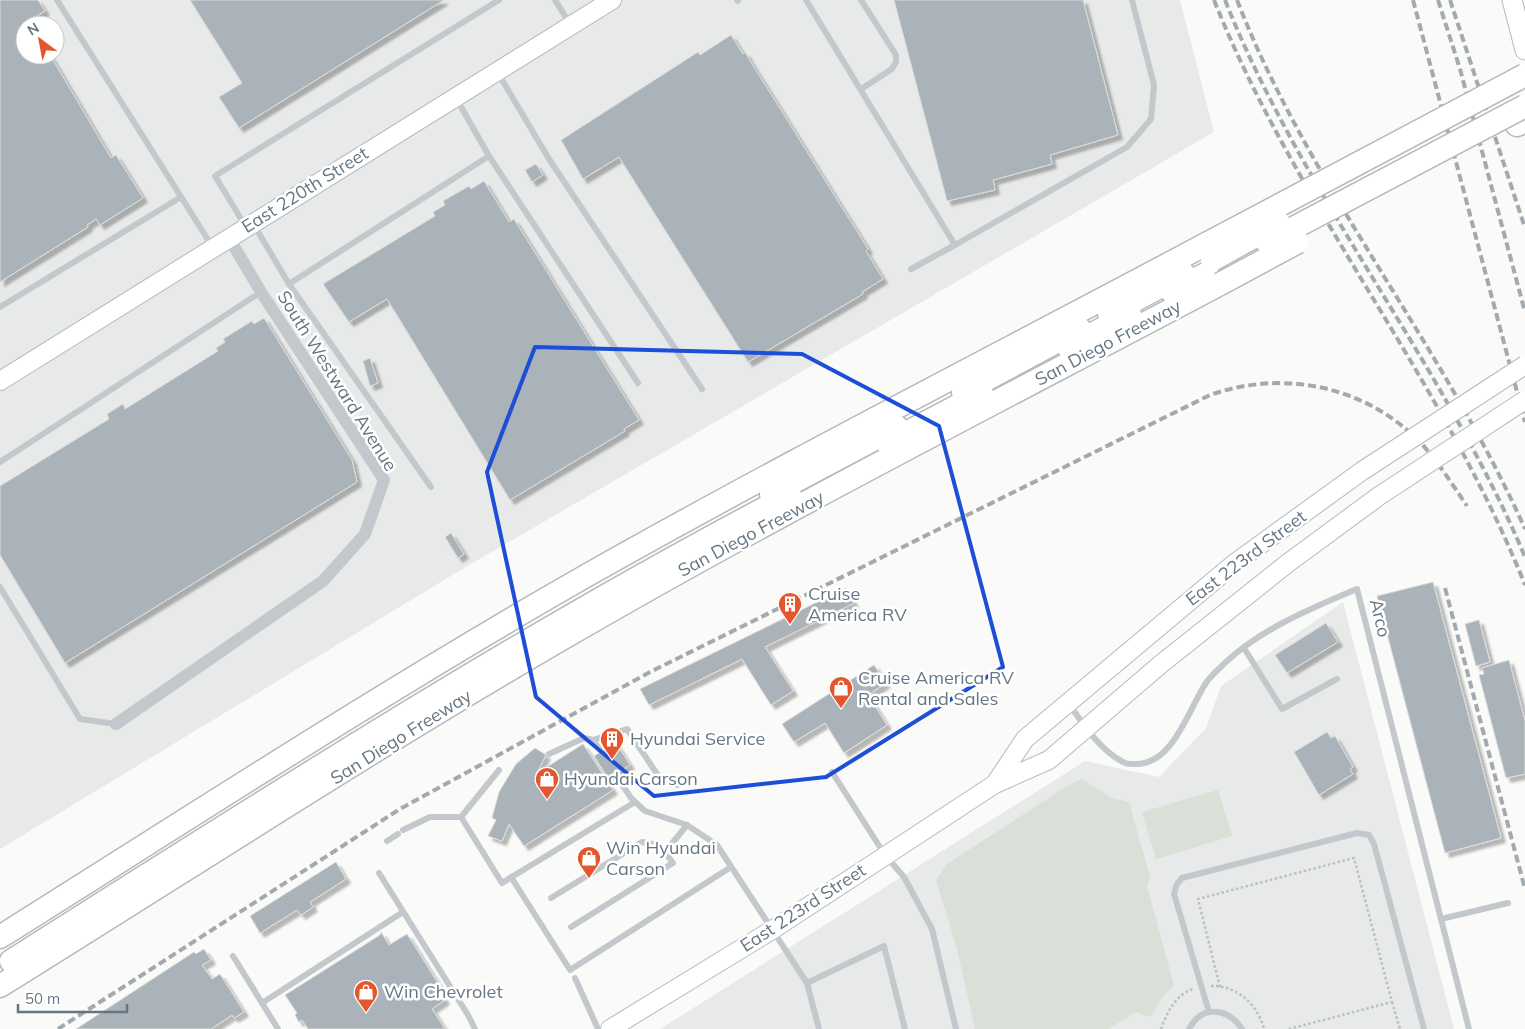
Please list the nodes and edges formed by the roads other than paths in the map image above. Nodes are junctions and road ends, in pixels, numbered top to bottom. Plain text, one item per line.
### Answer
1 (57, 0) edge
2 (499, 0) edge
3 (555, 0) edge
4 (612, 0) edge
5 (806, 0) edge
6 (861, 0) edge
7 (1132, 0) edge
8 (1512, 0) edge
9 (571, 25) junction
10 (1525, 50) edge
11 (497, 72) junction
12 (1525, 76) edge
13 (861, 90) junction
14 (1525, 93) edge
15 (455, 97) junction
16 (1523, 119) edge
17 (489, 156) junction
18 (181, 196) junction
19 (249, 225) junction
20 (229, 238) junction
21 (955, 245) junction
22 (213, 247) junction
23 (1214, 264) junction
24 (911, 269) dead end
25 (289, 284) junction
26 (260, 292) junction
27 (0, 307) edge
28 (1525, 365) edge
29 (0, 381) edge
30 (638, 383) dead end
31 (702, 389) dead end
32 (1525, 400) edge
33 (0, 462) edge
34 (431, 487) dead end
35 (0, 587) edge
36 (1244, 648) junction
37 (1337, 679) dead end
38 (1068, 703) junction
39 (116, 724) joint
40 (1086, 728) junction
41 (593, 740) junction
42 (600, 750) dead end
43 (549, 754) dead end
44 (498, 770) dead end
45 (832, 772) dead end
46 (616, 775) dead end
47 (995, 784) junction
48 (678, 785) dead end
49 (635, 802) junction
50 (461, 817) junction
51 (687, 825) junction
52 (387, 841) dead end
53 (666, 852) junction
54 (885, 855) junction
55 (731, 867) junction
56 (378, 873) dead end
57 (511, 877) junction
58 (551, 898) dead end
59 (1508, 904) dead end
60 (48, 907) junction
61 (403, 912) junction
62 (1441, 919) junction
63 (571, 927) dead end
64 (0, 930) edge
65 (772, 930) junction
66 (0, 937) edge
67 (0, 956) edge
68 (233, 956) dead end
69 (0, 968) edge
70 (573, 974) junction
71 (807, 983) junction
72 (0, 986) edge
73 (262, 1003) junction
74 (1209, 1012) junction
75 (278, 1029) edge
76 (474, 1029) edge
77 (598, 1029) edge
78 (610, 1029) edge
79 (819, 1029) edge
80 (905, 1029) edge
81 (956, 1029) edge
82 (1189, 1029) edge
83 (1242, 1029) edge
84 (1424, 1029) edge
85 (1469, 1029) edge

1 - 18 lane
2 - 19 lane
3 - 9 lane
4 - 9 main road, East 220th Street
5 - 13 lane
6 - 13 lane
7 - 21 lane
8 - 10 main road
9 - 11 main road, East 220th Street
11 - 15 main road, East 220th Street
11 - 31 lane
12 - 23 highway, San Diego Freeway, bridge
13 - 21 lane
14 - 23 highway, bridge
15 - 17 lane
15 - 19 main road, East 220th Street
16 - 23 highway, San Diego Freeway, bridge
17 - 25 lane
17 - 30 lane
18 - 22 lane
18 - 27 lane
19 - 20 main road, East 220th Street
19 - 25 lane
20 - 22 main road, East 220th Street
20 - 26 street, South Westward Avenue
21 - 24 lane
22 - 29 main road, East 220th Street
23 - 60 highway, San Diego Freeway
23 - 67 highway
23 - 69 highway
23 - 72 highway, San Diego Freeway
25 - 34 lane
26 - 33 lane
26 - 39 street, South Westward Avenue
28 - 38 main road, East 223rd Street, bridge
32 - 40 main road, East 223rd Street, bridge
35 - 39 lane
36 - 37 lane
36 - 40 lane, Arco
36 - 62 lane, Arco
38 - 40 lane, Arco
38 - 47 main road, East 223rd Street
40 - 47 main road, East 223rd Street
41 - 42 lane
41 - 43 lane
41 - 48 lane
44 - 50 lane
45 - 54 lane
46 - 49 lane
47 - 54 main road, East 223rd Street
49 - 51 lane
49 - 57 lane
50 - 52 lane
50 - 57 lane
51 - 53 lane
51 - 55 lane
53 - 58 lane
53 - 63 lane
54 - 65 main road, East 223rd Street
54 - 81 lane
55 - 65 lane
55 - 70 lane
56 - 61 lane
57 - 70 lane
59 - 62 lane
60 - 64 highway
60 - 66 highway, San Diego Freeway
61 - 73 lane
61 - 76 lane
62 - 85 lane, Arco
65 - 71 lane
65 - 78 main road, East 223rd Street
68 - 73 lane
70 - 77 lane
71 - 79 lane
71 - 80 lane
73 - 75 lane
74 - 82 lane
74 - 83 lane
74 - 84 lane

